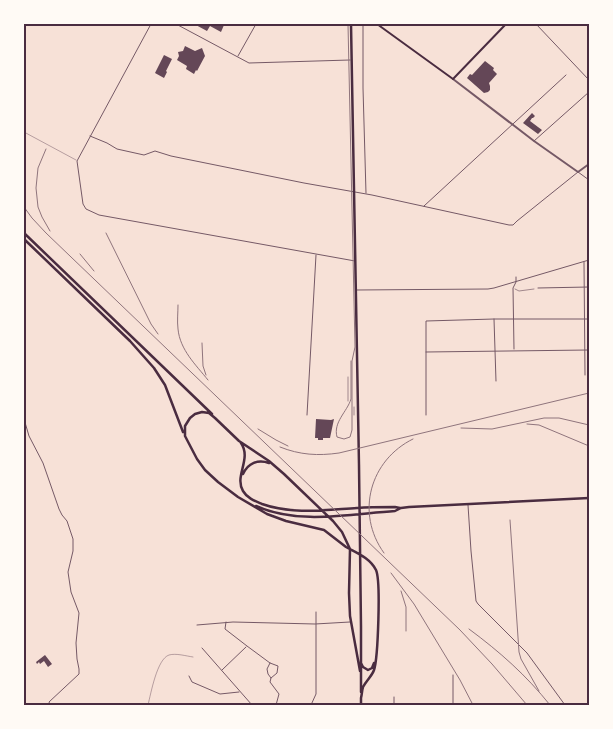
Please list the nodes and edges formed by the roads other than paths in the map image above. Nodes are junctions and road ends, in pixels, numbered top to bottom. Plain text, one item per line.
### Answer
1 (151, 24) edge
2 (176, 24) edge
3 (256, 24) edge
4 (351, 24) edge
5 (363, 24) edge
6 (377, 24) edge
7 (506, 24) edge
8 (536, 24) edge
9 (237, 57) junction
10 (352, 60) junction
11 (566, 75) dead end
12 (453, 79) junction
13 (589, 80) edge
14 (589, 92) edge
15 (512, 124) junction
16 (24, 132) edge
17 (90, 136) junction
18 (534, 141) junction
19 (77, 161) junction
20 (589, 164) edge
21 (578, 172) junction
22 (589, 180) edge
23 (355, 192) junction
24 (366, 194) junction
25 (424, 206) junction
26 (24, 233) edge
27 (24, 238) edge
28 (316, 255) junction
29 (589, 260) edge
30 (356, 262) junction
31 (584, 262) junction
32 (516, 277) dead end
33 (516, 282) junction
34 (584, 287) junction
35 (589, 287) edge
36 (538, 288) road end
37 (356, 290) junction
38 (589, 318) edge
39 (494, 319) junction
40 (514, 319) junction
41 (584, 319) junction
42 (514, 350) junction
43 (585, 350) junction
44 (589, 350) edge
45 (495, 351) junction
46 (426, 352) junction
47 (585, 375) dead end
48 (496, 381) dead end
49 (307, 415) dead end
50 (426, 415) dead end
51 (215, 418) junction
52 (24, 419) edge
53 (185, 436) junction
54 (239, 441) junction
55 (276, 467) junction
56 (241, 480) junction
57 (589, 498) edge
58 (247, 502) junction
59 (468, 504) junction
60 (401, 508) junction
61 (350, 549) junction
62 (316, 612) dead end
63 (226, 622) junction
64 (351, 622) junction
65 (315, 624) junction
66 (197, 625) dead end
67 (247, 646) junction
68 (202, 648) dead end
69 (193, 657) dead end
70 (361, 658) junction
71 (376, 660) junction
72 (270, 663) junction
73 (221, 672) junction
74 (360, 673) junction
75 (453, 675) dead end
76 (189, 676) dead end
77 (371, 676) junction
78 (270, 678) junction
79 (240, 692) junction
80 (394, 697) dead end
81 (361, 698) junction
82 (50, 705) edge
83 (148, 705) edge
84 (252, 705) edge
85 (276, 705) edge
86 (311, 705) edge
87 (361, 705) edge
88 (394, 705) edge
89 (453, 705) edge
90 (565, 705) edge

1 - 17 street
2 - 9 street
3 - 9 street
4 - 10 main road
5 - 24 street
6 - 12 main road
7 - 12 main road
8 - 13 street
9 - 10 street
10 - 23 main road
11 - 15 street
12 - 15 street
14 - 18 street
15 - 18 street
15 - 25 street
16 - 19 lane
17 - 19 street
17 - 23 street
18 - 21 street
19 - 28 street
20 - 21 street
21 - 22 street
21 - 25 street
23 - 24 street
23 - 30 main road
24 - 25 street
26 - 51 main road
27 - 53 main road
28 - 30 street
28 - 49 street
29 - 31 street
30 - 37 main road
31 - 33 street
31 - 34 street
32 - 33 street
33 - 37 street
33 - 40 street
34 - 35 street
34 - 36 street
34 - 41 street
37 - 70 main road
38 - 41 street
39 - 40 street
39 - 45 street
39 - 46 street
40 - 41 street
40 - 42 street
41 - 43 street
42 - 43 street
42 - 45 street
43 - 44 street
43 - 47 street
45 - 46 street
45 - 48 street
46 - 50 street
51 - 53 main road
51 - 54 main road
52 - 82 street
53 - 58 main road
54 - 55 main road
54 - 56 main road
55 - 56 main road
55 - 61 main road
56 - 60 main road
57 - 59 main road
58 - 60 main road
58 - 61 main road
59 - 60 main road
59 - 90 street
61 - 64 main road
61 - 71 main road
62 - 65 street
63 - 65 street
63 - 66 street
63 - 67 street
64 - 65 street
64 - 74 main road
65 - 86 street
67 - 72 street
67 - 73 street
68 - 73 street
69 - 83 lane
70 - 71 main road
70 - 74 main road
71 - 77 main road
72 - 78 street
72 - 78 street
73 - 79 street
74 - 77 main road
74 - 81 main road
75 - 89 street
76 - 79 street
77 - 81 main road
78 - 85 street
79 - 84 street
80 - 88 street
81 - 87 main road

